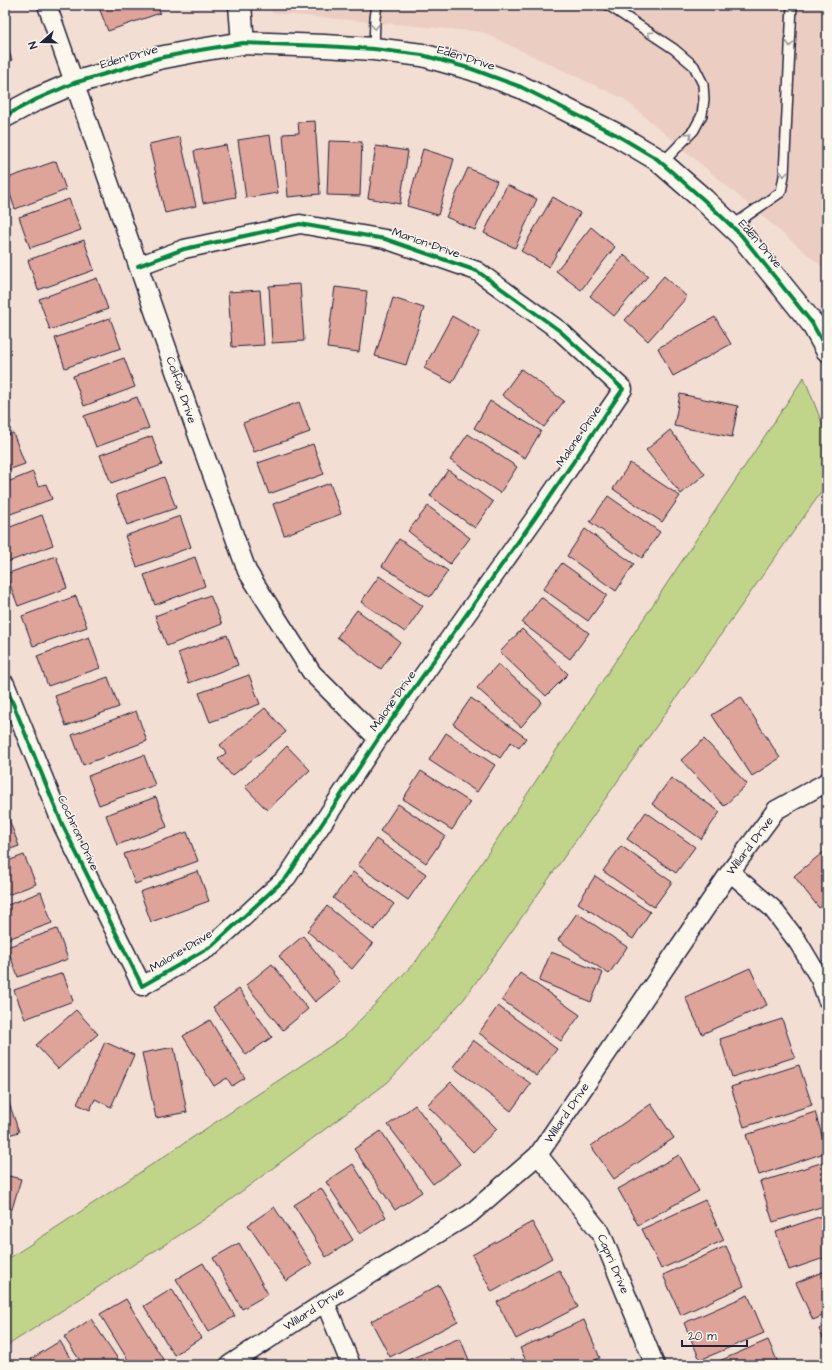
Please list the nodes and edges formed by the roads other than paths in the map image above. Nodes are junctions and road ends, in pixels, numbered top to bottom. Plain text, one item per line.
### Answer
1 (47, 5) edge
2 (240, 5) edge
3 (377, 5) edge
4 (608, 5) edge
5 (792, 5) edge
6 (242, 43) junction
7 (374, 49) junction
8 (74, 83) junction
9 (5, 116) edge
10 (662, 163) junction
11 (732, 226) junction
12 (138, 266) junction
13 (827, 350) edge
14 (623, 389) joint
15 (5, 684) edge
16 (378, 740) junction
17 (827, 782) edge
18 (730, 872) junction
19 (142, 986) joint
20 (827, 999) edge
21 (538, 1155) junction
22 (325, 1302) junction
23 (229, 1365) edge
24 (352, 1365) edge
25 (655, 1365) edge

1 - 8 street, Colfax Drive
2 - 6 street
3 -> 7 lane
10 -> 4 lane
5 -> 11 lane
6 - 7 street, Eden Drive
6 - 8 street, Eden Drive
7 - 10 street, Eden Drive
8 - 9 street, Eden Drive
8 - 12 street, Colfax Drive
10 - 11 street, Eden Drive
11 - 13 street, Eden Drive
12 - 14 street, Marion Drive
12 - 16 street, Colfax Drive
14 - 16 street, Malone Drive
15 - 19 street, Cochron Drive
16 - 19 street, Malone Drive
17 - 18 street, Willard Drive
18 - 20 street
18 - 21 street, Willard Drive
21 - 22 street, Willard Drive
21 - 25 street, Capri Drive
22 - 23 street, Willard Drive
22 - 24 street

